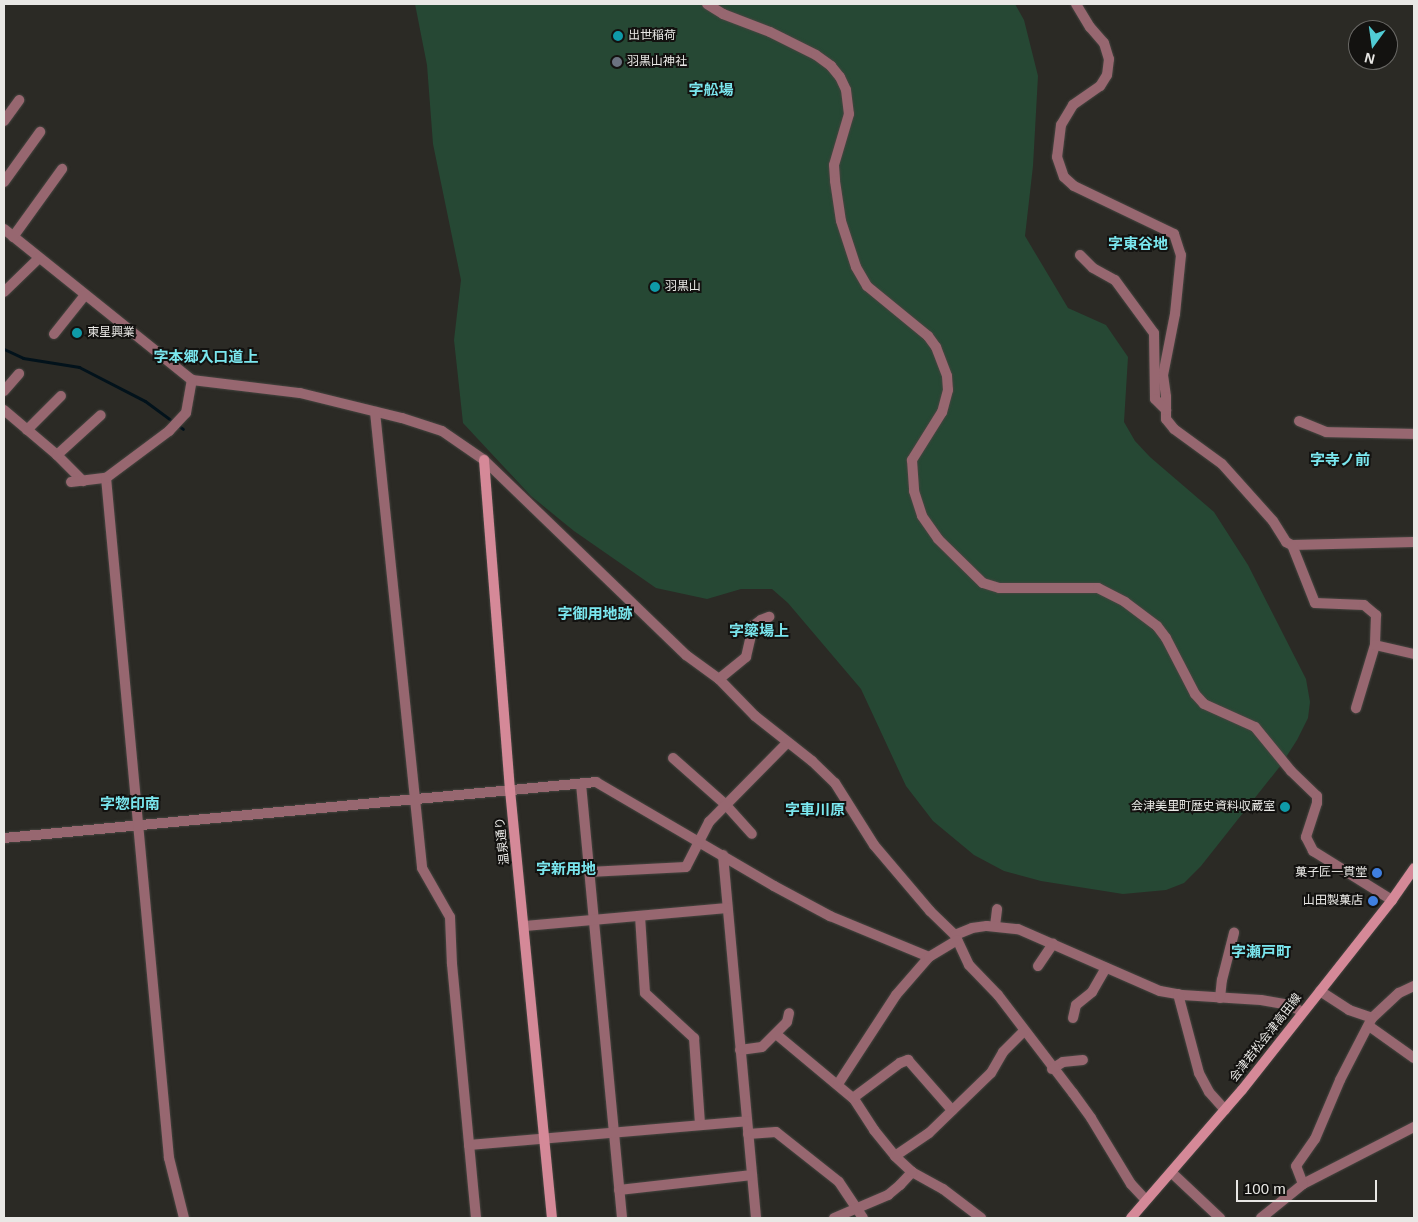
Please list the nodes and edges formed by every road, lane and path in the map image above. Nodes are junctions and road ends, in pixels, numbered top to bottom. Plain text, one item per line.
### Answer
1 (707, 4) edge
2 (1076, 4) edge
3 (19, 100) dead end
4 (4, 121) edge
5 (40, 132) dead end
6 (62, 169) dead end
7 (4, 182) edge
8 (4, 228) edge
9 (13, 236) junction
10 (1080, 255) dead end
11 (39, 258) junction
12 (4, 292) edge
13 (85, 295) junction
14 (54, 334) dead end
15 (19, 374) dead end
16 (192, 380) junction
17 (4, 391) edge
18 (61, 396) dead end
19 (4, 410) edge
20 (1166, 410) junction
21 (375, 412) junction
22 (101, 415) dead end
23 (1299, 421) dead end
24 (27, 430) junction
25 (1414, 434) edge
26 (58, 456) junction
27 (484, 460) junction
28 (106, 478) junction
29 (83, 481) junction
30 (71, 482) dead end
31 (1414, 542) edge
32 (1292, 545) junction
33 (769, 618) dead end
34 (1375, 645) junction
35 (1414, 654) edge
36 (719, 679) junction
37 (1356, 708) dead end
38 (788, 742) junction
39 (673, 758) dead end
40 (581, 784) junction
41 (510, 790) junction
42 (413, 798) junction
43 (725, 804) junction
44 (137, 825) junction
45 (752, 834) dead end
46 (4, 838) edge
47 (700, 842) junction
48 (723, 855) junction
49 (1414, 868) edge
50 (589, 872) junction
51 (1392, 900) junction
52 (727, 908) junction
53 (997, 909) dead end
54 (640, 916) junction
55 (593, 920) junction
56 (525, 926) junction
57 (994, 926) junction
58 (1234, 934) dead end
59 (956, 937) junction
60 (1053, 944) junction
61 (929, 957) junction
62 (1038, 966) dead end
63 (1106, 968) junction
64 (1414, 986) edge
65 (1320, 991) junction
66 (1178, 994) junction
67 (1220, 998) junction
68 (1302, 1012) junction
69 (789, 1013) dead end
70 (1073, 1018) dead end
71 (1371, 1022) junction
72 (1024, 1031) junction
73 (776, 1034) junction
74 (740, 1050) junction
75 (1414, 1058) edge
76 (1083, 1060) dead end
77 (1052, 1068) junction
78 (838, 1084) junction
79 (853, 1098) junction
80 (952, 1110) junction
81 (1225, 1110) junction
82 (747, 1121) junction
83 (700, 1124) junction
84 (1414, 1127) edge
85 (613, 1133) junction
86 (748, 1134) junction
87 (545, 1138) junction
88 (469, 1145) junction
89 (895, 1156) junction
90 (912, 1172) junction
91 (1172, 1173) junction
92 (752, 1175) junction
93 (1303, 1184) junction
94 (619, 1190) junction
95 (1146, 1200) junction
96 (856, 1207) junction
97 (184, 1218) edge
98 (476, 1218) edge
99 (552, 1218) edge
100 (622, 1218) edge
101 (756, 1218) edge
102 (834, 1218) edge
103 (863, 1218) edge
104 (981, 1218) edge
105 (1131, 1218) edge
106 (1220, 1218) edge
107 (1261, 1218) edge

1 - 51 street
2 - 20 street
3 - 4 street
5 - 7 street
6 - 9 street
8 - 9 street
9 - 11 street
10 - 20 street
11 - 12 street
11 - 13 street
13 - 14 street
13 - 16 street
15 - 17 street
16 - 21 street
16 - 28 street
18 - 24 street
19 - 24 street
20 - 32 street
21 - 27 street
21 - 42 street
22 - 26 street
23 - 25 street
24 - 26 street
26 - 29 street
27 - 36 street
27 - 41 street, 温泉通り
28 - 29 street
28 - 44 street
29 - 30 street
31 - 32 street
32 - 34 street
33 - 36 street
34 - 35 street
34 - 37 street
36 - 38 street
38 - 43 street
38 - 59 street
39 - 43 street
40 - 41 street
40 - 47 street
40 - 50 street
41 - 42 street
41 - 56 street, 温泉通り
42 - 44 street
42 - 88 street
43 - 45 street
43 - 47 street
44 - 46 street
44 - 97 street
47 - 48 street
47 - 50 street
48 - 52 street
48 - 61 street
49 - 51 street, 会津若松会津高田線
50 - 55 street
51 - 65 street, 会津若松会津高田線
52 - 54 street
52 - 74 street
53 - 57 street
54 - 55 street
54 - 83 street
55 - 56 street
55 - 85 street
56 - 87 street, 温泉通り
57 - 59 street
57 - 60 street
58 - 67 street
59 - 61 street
59 - 72 street
60 - 62 street
60 - 63 street
61 - 78 street
63 - 66 street
63 - 70 street
64 - 71 street
65 - 68 street, 会津若松会津高田線
65 - 71 street
66 - 67 street
66 - 81 street
67 - 68 street
68 - 81 street, 会津若松会津高田線
69 - 73 street
71 - 75 street
71 - 93 street
72 - 77 street
72 - 80 street
73 - 74 street
73 - 78 street
74 - 82 street
76 - 77 street
77 - 95 street
78 - 79 street
79 - 80 street
79 - 89 street
80 - 89 street
81 - 91 street, 会津若松会津高田線
82 - 83 street
82 - 86 street
83 - 85 street
84 - 93 street
85 - 87 street
85 - 94 street
86 - 92 street
86 - 96 street
87 - 88 street
87 - 99 street, 温泉通り
88 - 98 street
89 - 90 street
90 - 96 street
90 - 104 street
91 - 95 street, 会津若松会津高田線
91 - 106 street
92 - 94 street
92 - 101 street
93 - 107 street
94 - 100 street
95 - 105 street, 会津若松会津高田線
96 - 102 street
96 - 103 street

